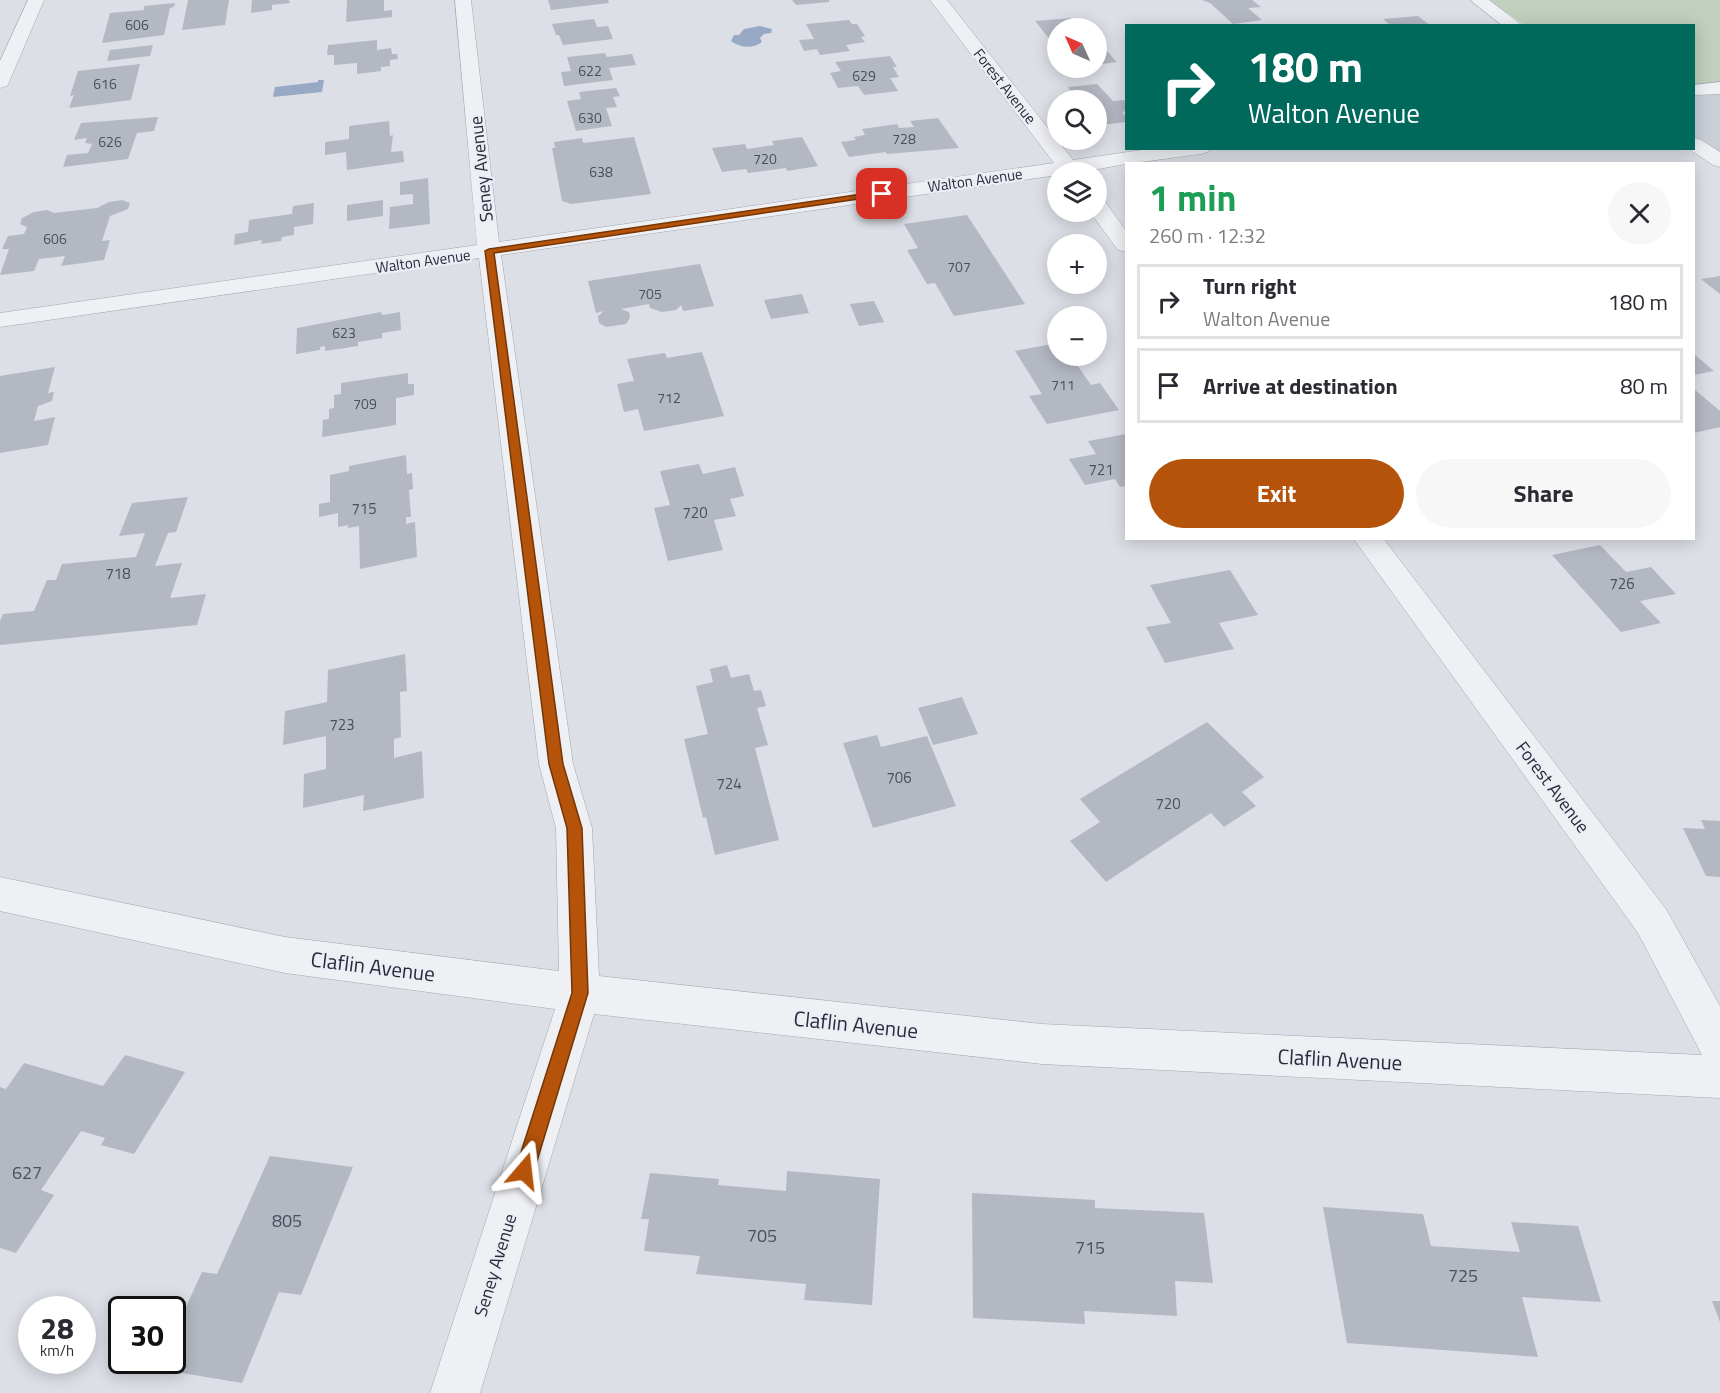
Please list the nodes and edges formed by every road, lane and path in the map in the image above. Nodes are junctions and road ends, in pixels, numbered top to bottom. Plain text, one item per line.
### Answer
1 (36, 0) edge
2 (463, 0) edge
3 (938, 0) edge
4 (1478, 0) edge
5 (1512, 24) edge
6 (0, 82) edge
7 (1720, 88) edge
8 (1695, 90) edge
9 (1695, 145) edge
10 (1188, 150) edge
11 (1720, 161) edge
12 (1064, 162) edge
13 (1107, 163) edge
14 (1047, 172) edge
15 (1107, 220) edge
16 (1125, 244) edge
17 (489, 251) junction
18 (0, 320) edge
19 (1368, 540) edge
20 (0, 894) edge
21 (580, 993) junction
22 (1720, 1047) edge
23 (1720, 1077) edge
24 (455, 1393) edge

1 - 6 street
2 - 17 street, Seney Avenue
3 - 12 street, Forest Avenue
4 - 5 street
7 - 8 street
9 - 11 street
10 - 13 street, Walton Avenue
14 - 17 street, Walton Avenue
15 - 16 street
17 - 18 street, Walton Avenue
17 - 21 street, Seney Avenue
19 - 22 street, Forest Avenue
20 - 21 street, Claflin Avenue
21 - 23 street, Claflin Avenue
21 - 24 street, Seney Avenue

